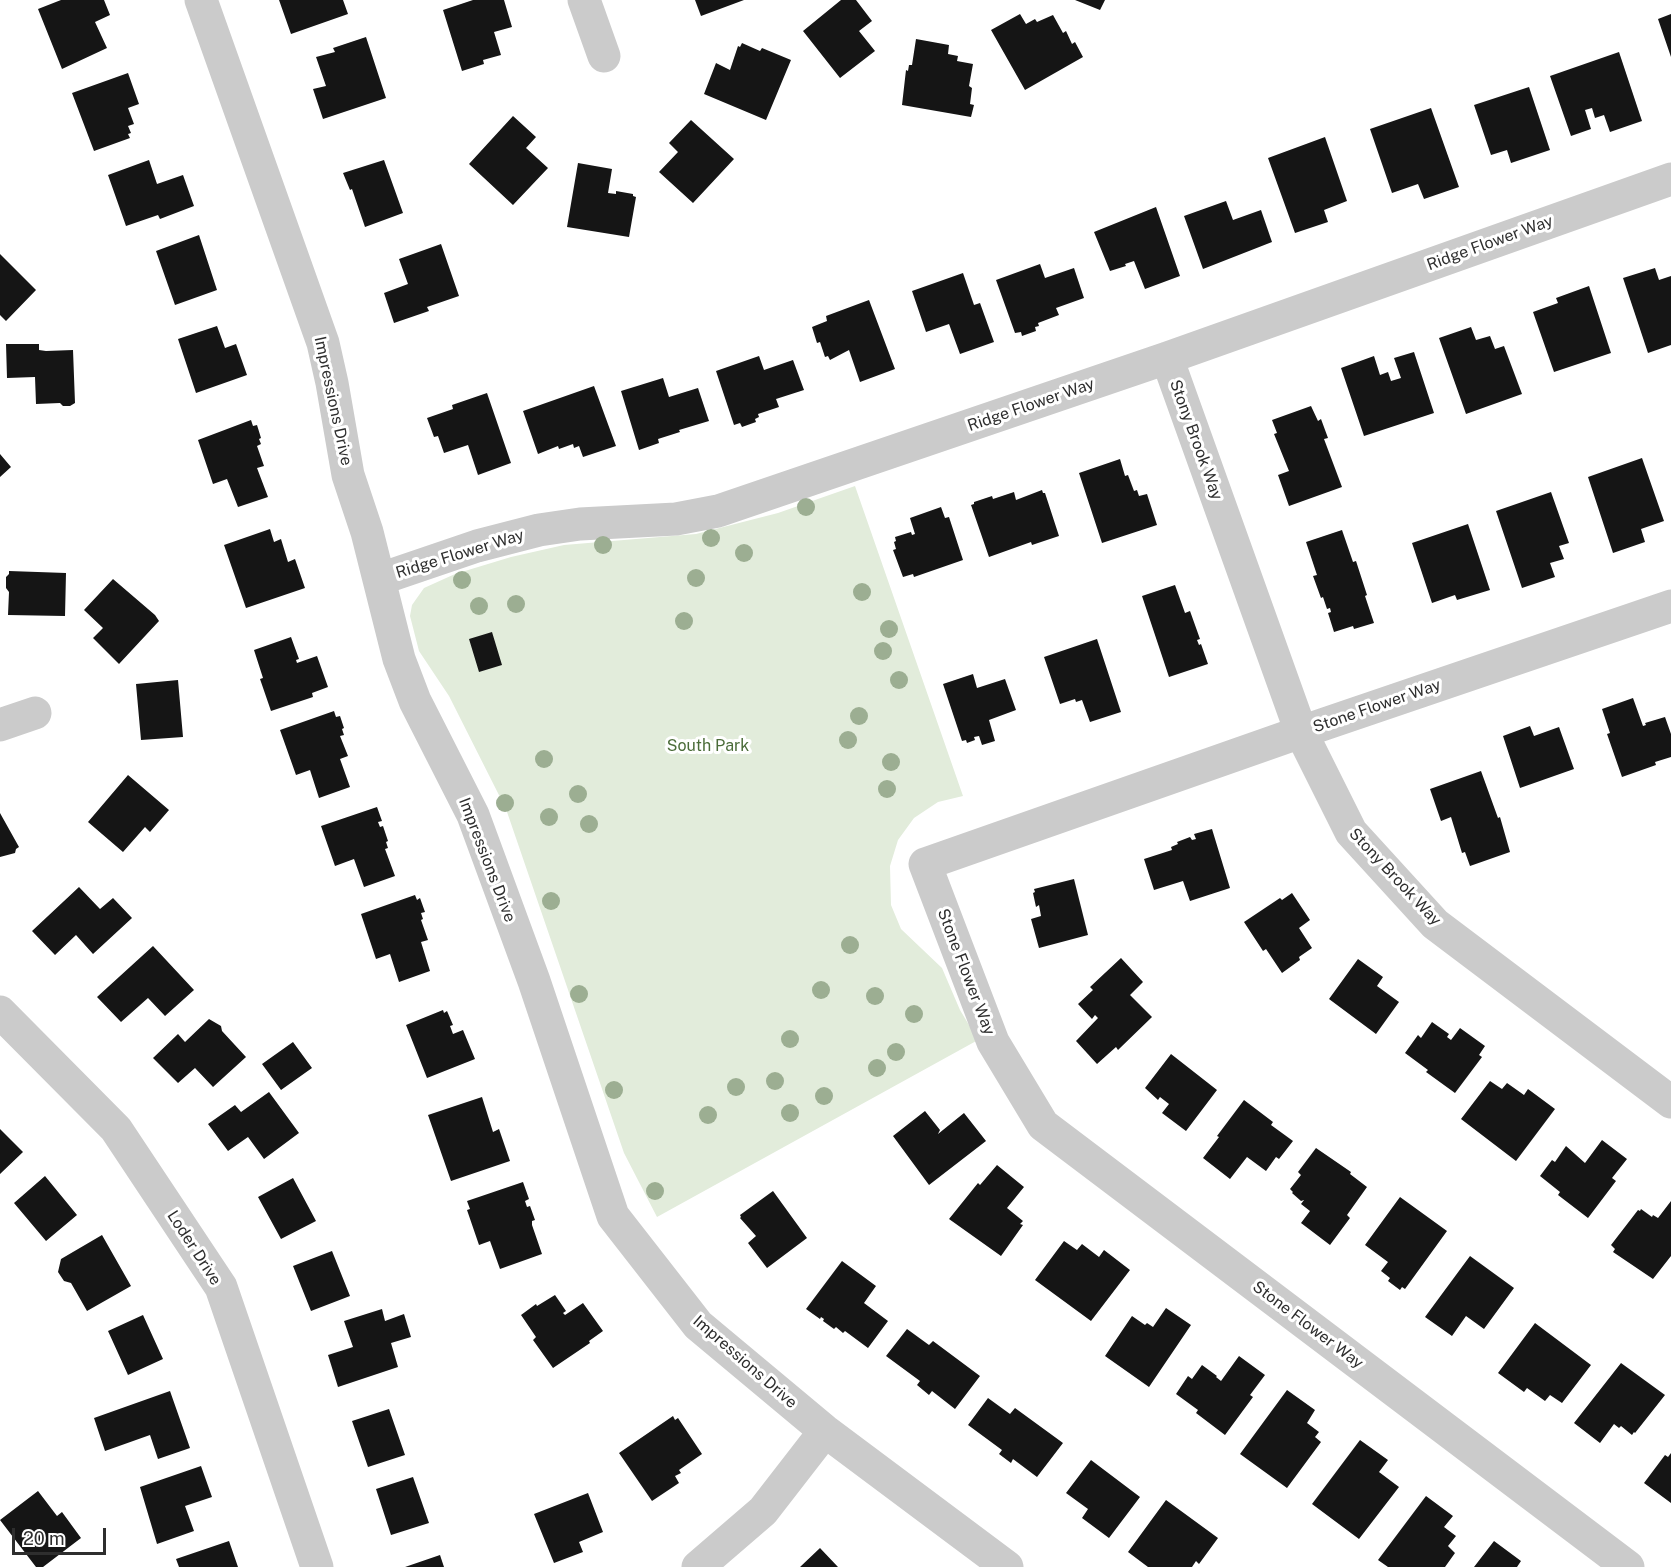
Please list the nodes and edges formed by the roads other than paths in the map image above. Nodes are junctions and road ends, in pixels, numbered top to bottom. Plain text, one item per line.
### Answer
1 (201, 0) edge
2 (584, 0) edge
3 (604, 56) dead end
4 (1671, 179) edge
5 (1167, 358) junction
6 (380, 579) junction
7 (1671, 606) edge
8 (35, 713) dead end
9 (0, 725) edge
10 (1301, 732) junction
11 (0, 1012) edge
12 (1671, 1102) edge
13 (825, 1431) junction
14 (317, 1567) edge
15 (698, 1567) edge
16 (1007, 1567) edge
17 (1628, 1567) edge

1 - 6 street, Impressions Drive
2 - 3 street
4 - 5 street, Ridge Flower Way
5 - 6 street, Ridge Flower Way
5 - 10 street, Stony Brook Way
6 - 13 street, Impressions Drive
7 - 10 street, Stone Flower Way
8 - 9 street
10 - 12 street, Stony Brook Way
10 - 17 street, Stone Flower Way
11 - 14 street, Loder Drive
13 - 15 street
13 - 16 street, Impressions Drive

